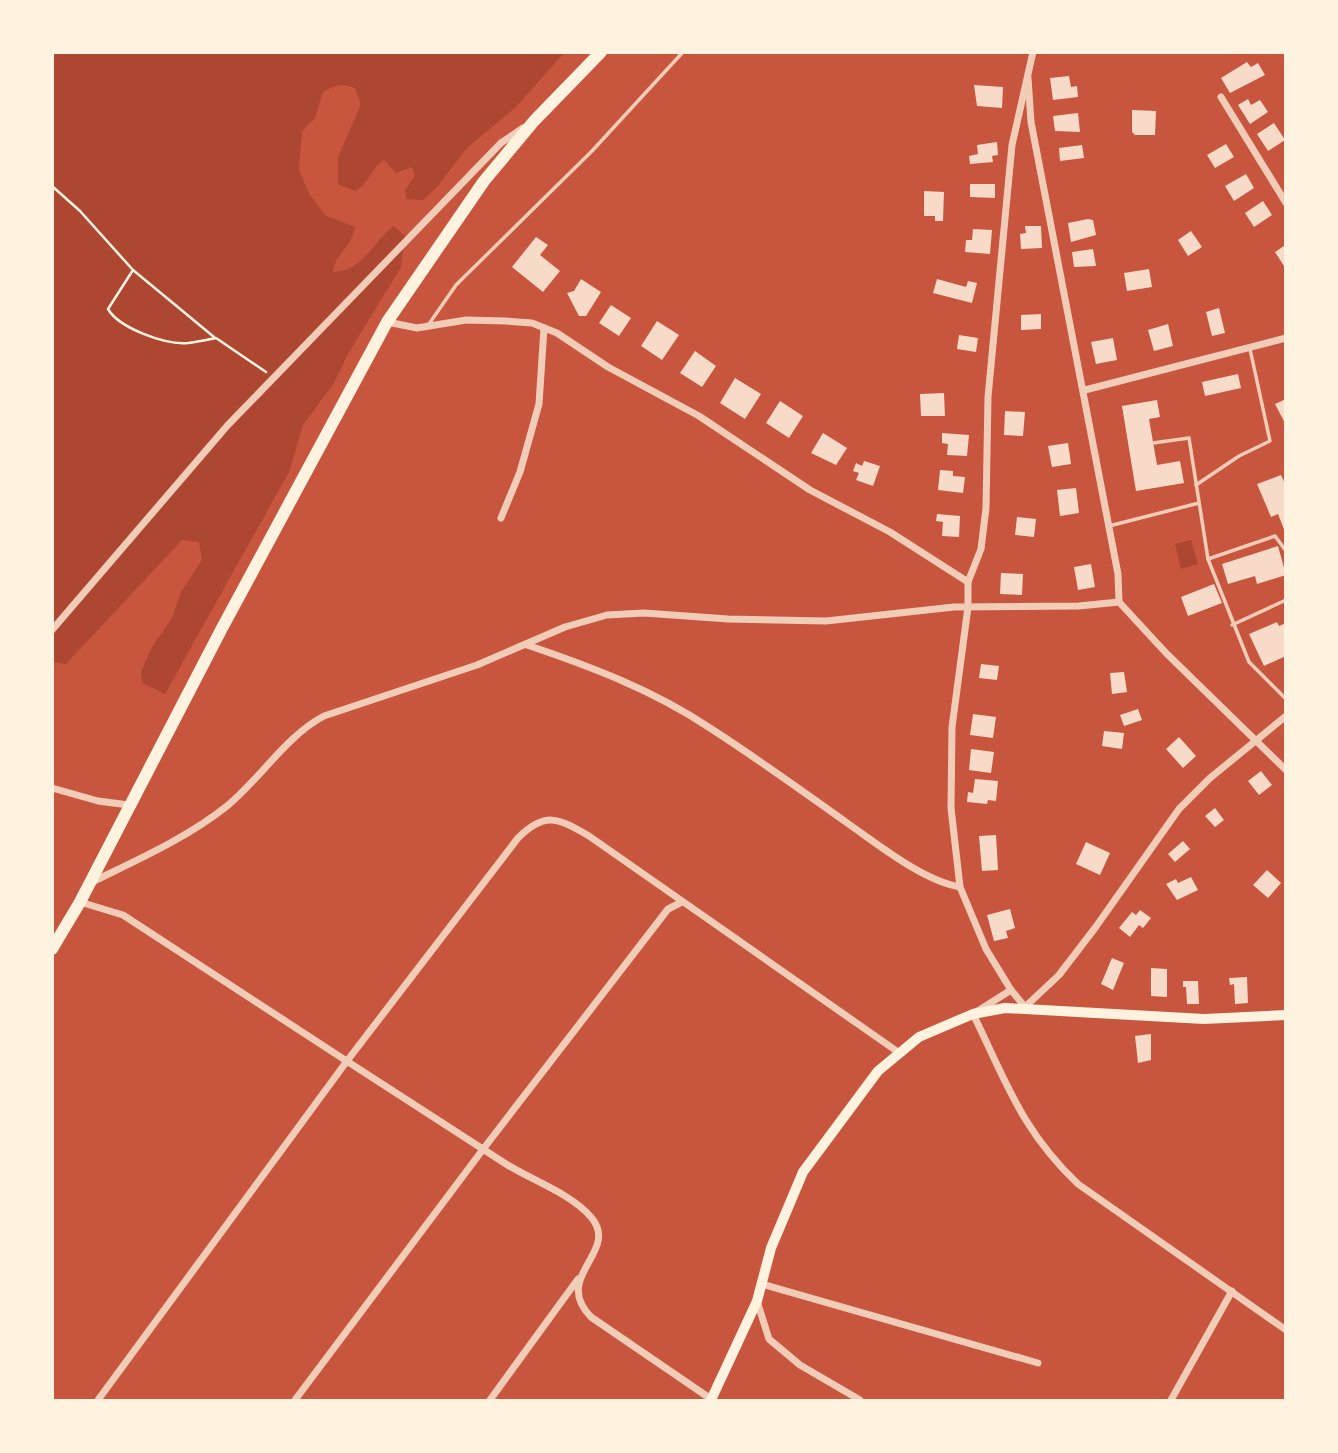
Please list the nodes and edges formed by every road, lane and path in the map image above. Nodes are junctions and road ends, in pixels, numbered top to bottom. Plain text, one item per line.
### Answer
1 (601, 52) edge
2 (683, 52) edge
3 (1033, 52) edge
4 (1027, 71) junction
5 (1221, 97) dead end
6 (534, 121) junction
7 (52, 186) edge
8 (1286, 203) edge
9 (133, 270) junction
10 (387, 322) junction
11 (428, 327) junction
12 (544, 328) junction
13 (215, 338) junction
14 (1286, 338) edge
15 (1249, 346) junction
16 (274, 377) junction
17 (1085, 390) junction
18 (1153, 443) dead end
19 (1196, 485) junction
20 (1199, 503) junction
21 (501, 518) dead end
22 (1109, 526) junction
23 (1286, 551) edge
24 (1208, 559) junction
25 (968, 582) junction
26 (1286, 600) edge
27 (1119, 601) junction
28 (968, 607) junction
29 (1232, 625) junction
30 (52, 630) edge
31 (527, 645) junction
32 (1286, 699) edge
33 (1286, 716) edge
34 (1256, 739) junction
35 (1286, 770) edge
36 (52, 788) edge
37 (129, 805) junction
38 (90, 883) junction
39 (960, 887) junction
40 (80, 902) junction
41 (680, 903) junction
42 (52, 949) edge
43 (1011, 990) junction
44 (1025, 1007) junction
45 (972, 1014) junction
46 (1286, 1014) edge
47 (898, 1052) junction
48 (346, 1061) junction
49 (484, 1148) junction
50 (580, 1276) junction
51 (762, 1284) junction
52 (1231, 1291) junction
53 (757, 1301) junction
54 (1286, 1330) edge
55 (1038, 1363) dead end
56 (711, 1400) edge
57 (98, 1401) edge
58 (295, 1401) edge
59 (490, 1401) edge
60 (860, 1401) edge
61 (1171, 1401) edge

1 - 6 highway
2 - 11 lane
3 - 4 street
4 - 17 street
4 - 25 street
5 - 8 street
6 - 10 highway
6 - 16 street
7 - 9 path
9 - 13 path
9 - 13 path
10 - 11 street
10 - 37 highway
11 - 12 street
12 - 21 street
12 - 25 street
13 - 16 path
14 - 15 street
15 - 17 street
15 - 19 lane
16 - 30 street
17 - 22 street
18 - 19 lane
19 - 20 lane
20 - 22 lane
20 - 24 lane
22 - 27 street
23 - 24 lane
24 - 29 lane
25 - 28 street
26 - 29 lane
27 - 28 street
27 - 34 street
28 - 31 street
28 - 39 street
29 - 32 lane
31 - 38 street
31 - 39 street
33 - 34 street
34 - 35 street
34 - 44 street
36 - 37 street
37 - 38 highway
38 - 40 highway
39 - 43 street
40 - 42 highway
40 - 48 street
41 - 47 street
41 - 48 street
41 - 49 street
43 - 44 street
43 - 45 street
44 - 45 main road
44 - 46 main road
45 - 47 main road
45 - 52 street
47 - 51 main road
48 - 49 street
48 - 57 street
49 - 50 street
49 - 58 street
50 - 56 street
50 - 59 street
51 - 53 main road
51 - 55 street
52 - 54 street
52 - 61 street
53 - 56 main road
53 - 60 street

